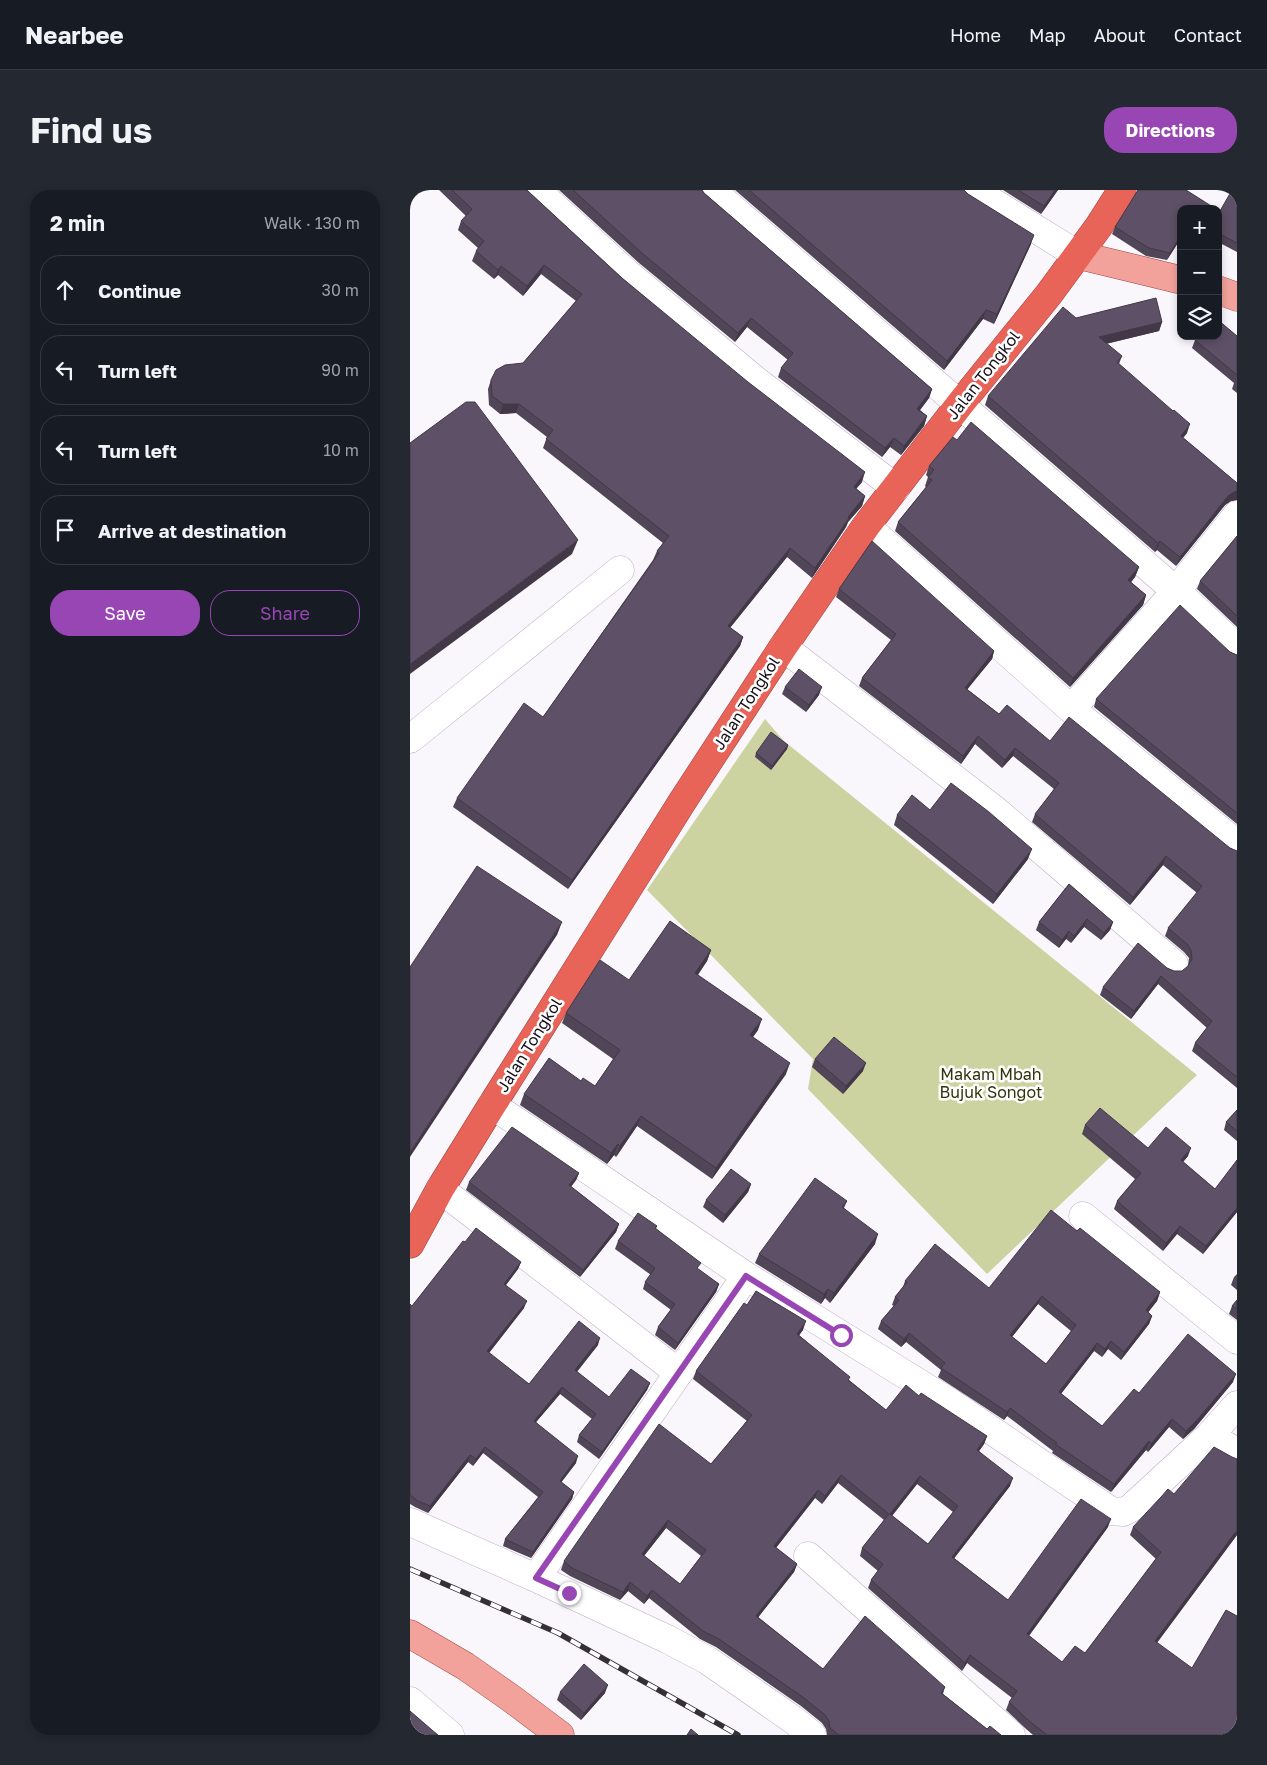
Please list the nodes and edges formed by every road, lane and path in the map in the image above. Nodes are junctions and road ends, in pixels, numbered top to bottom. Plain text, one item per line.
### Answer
1 (536, 190) edge
2 (712, 190) edge
3 (973, 190) edge
4 (1122, 190) edge
5 (1078, 255) junction
6 (1177, 279) edge
7 (1222, 291) edge
8 (1237, 297) edge
9 (960, 404) junction
10 (896, 488) junction
11 (1237, 515) edge
12 (866, 526) junction
13 (620, 570) dead end
14 (1176, 592) junction
15 (783, 647) junction
16 (1237, 648) edge
17 (1071, 709) junction
18 (410, 739) edge
19 (1237, 844) edge
20 (1174, 964) dead end
21 (492, 1104) junction
22 (440, 1189) junction
23 (1083, 1216) dead end
24 (410, 1244) edge
25 (746, 1276) junction
26 (1237, 1340) edge
27 (679, 1373) junction
28 (1237, 1405) edge
29 (1209, 1436) junction
30 (1237, 1452) edge
31 (410, 1522) edge
32 (808, 1556) dead end
33 (536, 1578) junction
34 (410, 1634) edge
35 (410, 1701) edge
36 (450, 1735) edge
37 (560, 1735) edge
38 (812, 1735) edge
39 (1011, 1735) edge

1 - 10 street
2 - 9 street
3 - 5 street
4 - 5 highway, Jalan Tongkol
5 - 6 main road
5 - 9 highway, Jalan Tongkol
7 - 8 main road
9 - 10 highway, Jalan Tongkol
9 - 14 street
10 - 12 highway, Jalan Tongkol
11 - 14 street
12 - 15 highway, Jalan Tongkol
12 - 17 street
13 - 18 street
14 - 16 street
14 - 17 street
15 - 20 street
15 - 21 highway, Jalan Tongkol
17 - 19 street
21 - 22 highway, Jalan Tongkol
21 - 25 street
22 - 24 highway, Jalan Tongkol
22 - 27 street
23 - 26 street
25 - 27 street
25 - 29 street
27 - 33 street
28 - 29 street
29 - 30 street
31 - 33 street
32 - 39 street
33 - 38 street
34 - 37 main road
35 - 36 street

